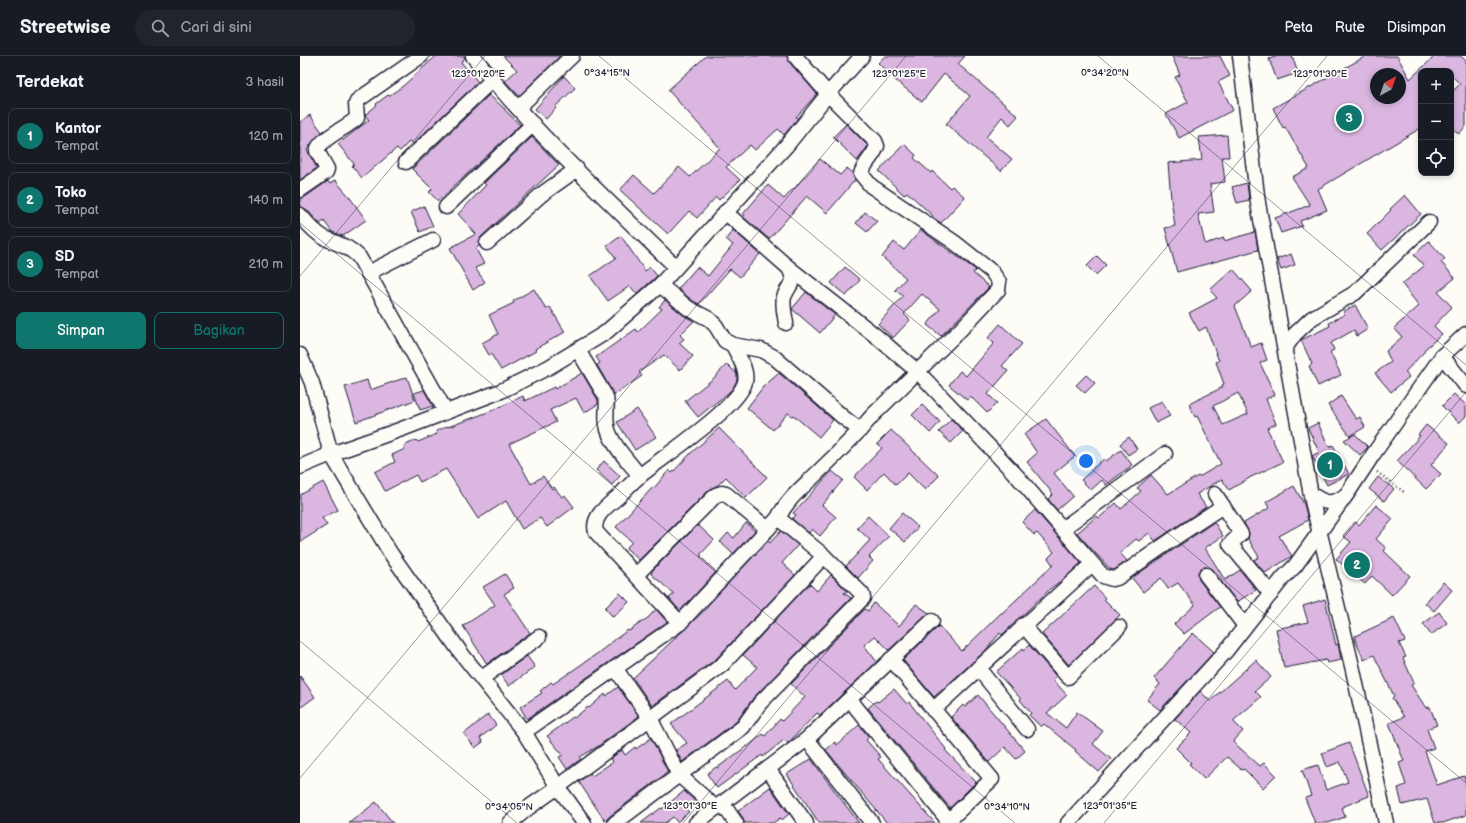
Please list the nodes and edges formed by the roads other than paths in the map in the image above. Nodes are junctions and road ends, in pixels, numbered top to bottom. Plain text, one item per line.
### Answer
1 (421, 56) edge
2 (473, 56) edge
3 (572, 56) edge
4 (795, 56) edge
5 (862, 56) edge
6 (1240, 56) edge
7 (492, 80) junction
8 (828, 94) junction
9 (518, 108) junction
10 (533, 124) junction
11 (406, 162) dead end
12 (577, 169) junction
13 (300, 190) edge
14 (446, 207) dead end
15 (725, 212) junction
16 (300, 214) edge
17 (1429, 222) dead end
18 (433, 240) dead end
19 (487, 243) dead end
20 (676, 267) junction
21 (788, 268) junction
22 (368, 273) junction
23 (660, 284) junction
24 (786, 323) dead end
25 (1466, 334) edge
26 (733, 345) junction
27 (1285, 348) junction
28 (578, 350) junction
29 (300, 355) edge
30 (1442, 356) junction
31 (918, 372) junction
32 (1466, 386) edge
33 (446, 412) junction
34 (860, 430) junction
35 (331, 454) junction
36 (1165, 454) dead end
37 (300, 467) edge
38 (640, 476) junction
39 (1311, 494) junction
40 (1347, 494) junction
41 (778, 518) junction
42 (768, 529) junction
43 (1062, 529) junction
44 (1320, 533) junction
45 (824, 556) junction
46 (1092, 564) junction
47 (636, 575) junction
48 (1206, 575) dead end
49 (1271, 594) junction
50 (932, 621) dead end
51 (680, 623) junction
52 (1024, 625) junction
53 (1245, 626) junction
54 (1119, 627) dead end
55 (539, 637) dead end
56 (891, 659) junction
57 (615, 668) junction
58 (978, 668) junction
59 (482, 678) junction
60 (850, 700) junction
61 (933, 710) junction
62 (650, 718) junction
63 (1027, 729) dead end
64 (524, 732) junction
65 (807, 739) junction
66 (768, 769) junction
67 (683, 772) junction
68 (558, 787) junction
69 (719, 806) junction
70 (947, 822) edge
71 (510, 823) edge
72 (584, 823) edge
73 (615, 823) edge
74 (696, 823) edge
75 (735, 823) edge
76 (802, 823) edge
77 (806, 823) edge
78 (872, 823) edge
79 (1068, 823) edge
80 (1386, 823) edge

1 - 13 street
2 - 7 street
3 - 9 street
4 - 8 street
5 - 8 street
6 - 27 street
7 - 9 street
7 - 11 street
8 - 15 street
8 - 31 street
9 - 10 street
10 - 12 street
10 - 14 street
12 - 19 street
12 - 20 street
15 - 20 street
15 - 21 street
16 - 22 street
17 - 27 street
18 - 22 street
20 - 23 street
21 - 24 street
21 - 31 street
22 - 33 street
23 - 26 street
23 - 28 street
25 - 30 street
26 - 34 street
26 - 38 street
27 - 39 street
28 - 33 street
28 - 38 street
29 - 35 street
30 - 32 street
30 - 40 street
31 - 34 street
31 - 43 street
33 - 35 street
34 - 41 street
35 - 37 street
35 - 59 street
35 - 64 street
36 - 43 street
38 - 47 street
39 - 40 street
39 - 44 street
40 - 44 street
41 - 42 street
41 - 45 street
42 - 47 street
42 - 51 street
43 - 46 street
44 - 49 street
44 - 80 street
45 - 62 street
45 - 67 street
46 - 49 street
46 - 52 street
47 - 51 street
48 - 53 street
49 - 53 street
50 - 56 street
51 - 57 street
52 - 54 street
52 - 58 street
53 - 79 street
55 - 59 street
56 - 60 street
56 - 61 street
57 - 62 street
57 - 64 street
58 - 61 street
58 - 63 street
59 - 64 street
60 - 65 street
60 - 70 street
61 - 70 street
62 - 67 street
62 - 68 street
64 - 68 street
65 - 66 street
65 - 78 street
66 - 69 street
66 - 76 street
66 - 77 street
67 - 69 street
67 - 73 street
68 - 71 street
68 - 72 street
69 - 74 street
69 - 75 street

